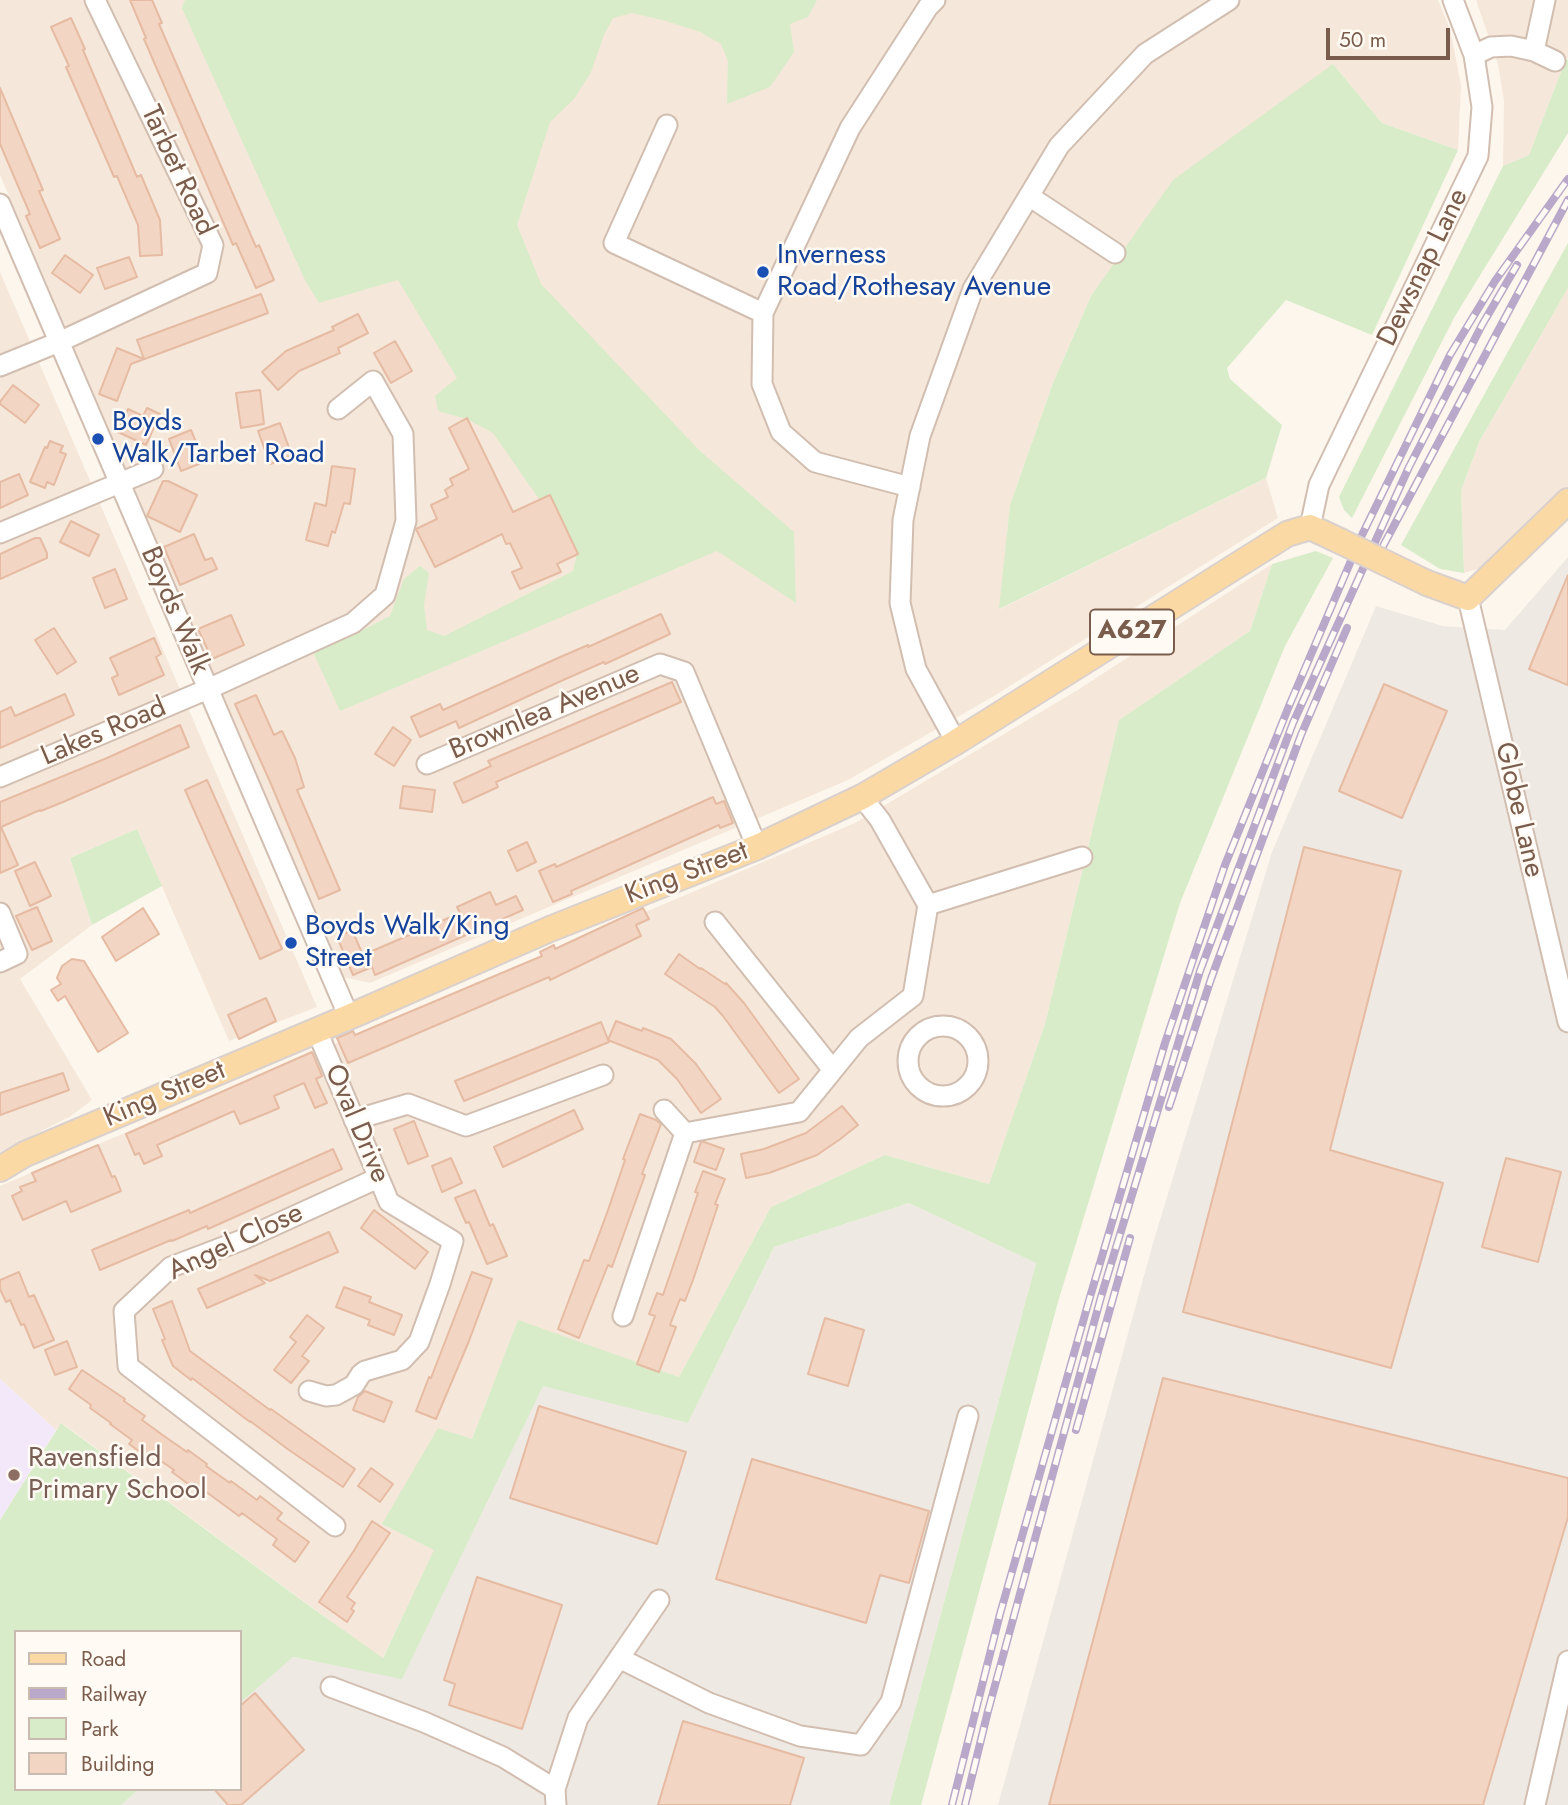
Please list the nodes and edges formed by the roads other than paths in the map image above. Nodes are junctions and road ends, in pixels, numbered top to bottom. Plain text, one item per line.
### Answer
1 (95, 0) edge
2 (935, 0) edge
3 (1229, 0) edge
4 (1453, 0) edge
5 (1545, 0) edge
6 (1534, 51) junction
7 (1474, 55) junction
8 (1555, 61) dead end
9 (667, 125) dead end
10 (1029, 196) junction
11 (0, 204) edge
12 (1115, 253) dead end
13 (763, 313) junction
14 (59, 342) junction
15 (0, 366) edge
16 (338, 409) dead end
17 (153, 469) dead end
18 (120, 483) junction
19 (910, 486) junction
20 (1568, 501) edge
21 (1310, 527) junction
22 (0, 534) edge
23 (1468, 598) junction
24 (208, 689) junction
25 (956, 742) junction
26 (426, 764) dead end
27 (0, 777) edge
28 (862, 797) junction
29 (758, 847) junction
30 (1082, 857) dead end
31 (928, 905) junction
32 (0, 913) edge
33 (715, 922) dead end
34 (0, 962) edge
35 (901, 1006) junction
36 (349, 1017) junction
37 (1568, 1022) edge
38 (317, 1031) junction
39 (917, 1037) dead end
40 (833, 1070) junction
41 (603, 1075) dead end
42 (664, 1110) dead end
43 (354, 1120) junction
44 (685, 1133) junction
45 (0, 1169) edge
46 (378, 1178) junction
47 (623, 1317) dead end
48 (310, 1391) dead end
49 (968, 1416) dead end
50 (335, 1526) dead end
51 (659, 1600) dead end
52 (619, 1658) junction
53 (1568, 1661) edge
54 (331, 1687) dead end
55 (555, 1797) edge
56 (1535, 1805) edge

1 - 14 street, Tarbet Road
2 - 13 street
3 - 10 street
4 - 7 street, Dewsnap Lane
5 - 6 street
6 - 7 street
6 - 8 street
7 - 21 street, Dewsnap Lane
9 - 13 street
10 - 12 street
10 - 19 street
11 - 14 street, Boyds Walk
13 - 19 street
14 - 15 street
14 - 18 street, Boyds Walk
16 - 24 street, Lakes Road
17 - 18 street
18 - 22 street
18 - 24 street, Boyds Walk
19 - 25 street
20 - 23 main road
21 - 23 main road, bridge
21 - 25 main road, King Street / A627
23 - 37 street, Globe Lane
24 - 27 street, Lakes Road
24 - 36 street, Boyds Walk
25 - 28 main road, King Street / A627
26 - 29 street, Brownlea Avenue
28 - 29 main road, King Street / A627
28 - 31 street
29 - 36 main road, King Street / A627
30 - 31 street
31 - 35 street
32 - 34 street
33 - 40 street
35 - 39 street
35 - 40 street
36 - 38 main road, King Street / A627
38 - 43 street, Oval Drive
38 - 45 main road, King Street / A627
40 - 44 street
41 - 43 street
42 - 44 street
43 - 46 street, Oval Drive
44 - 47 street
46 - 48 street, Oval Drive
46 - 50 street, Angel Close
49 - 52 street
51 - 52 street
52 - 55 street
53 - 56 street
54 - 55 street

